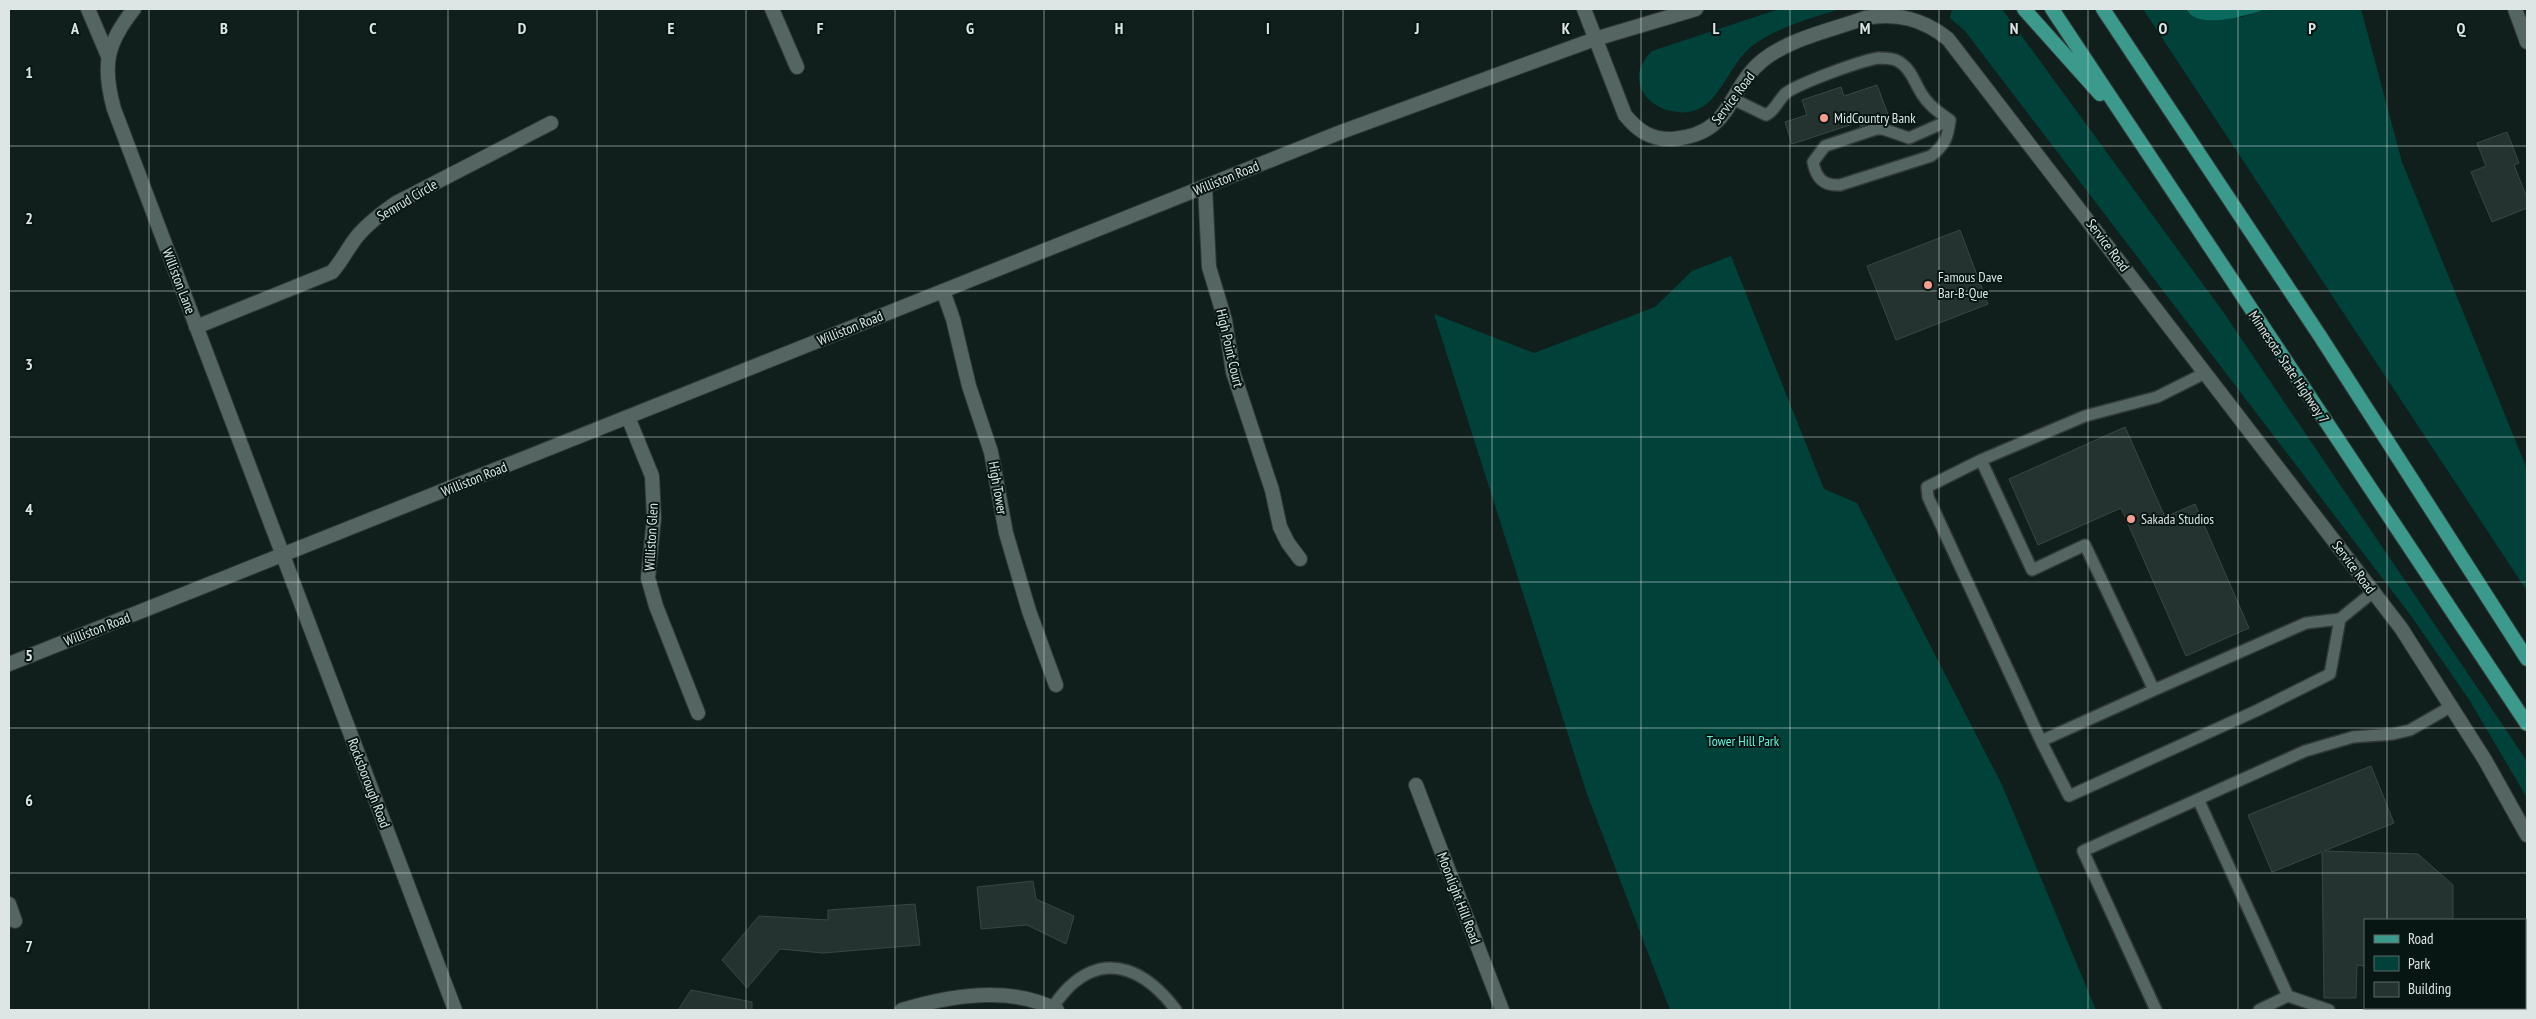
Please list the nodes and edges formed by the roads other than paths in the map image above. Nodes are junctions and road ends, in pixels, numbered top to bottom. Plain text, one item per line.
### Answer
1 (88, 9) edge
2 (134, 9) edge
3 (772, 9) edge
4 (1584, 9) edge
5 (1696, 9) edge
6 (2024, 9) edge
7 (2052, 9) edge
8 (2103, 9) edge
9 (2515, 9) edge
10 (1595, 39) junction
11 (2527, 42) edge
12 (108, 56) junction
13 (797, 67) dead end
14 (1734, 100) junction
15 (1950, 120) junction
16 (551, 122) dead end
17 (2135, 134) junction
18 (1205, 186) junction
19 (943, 291) junction
20 (196, 327) junction
21 (2206, 373) junction
22 (628, 417) junction
23 (1981, 460) junction
24 (282, 555) junction
25 (1300, 559) dead end
26 (2373, 592) junction
27 (2340, 619) junction
28 (2527, 658) edge
29 (9, 664) edge
30 (1056, 685) dead end
31 (2154, 690) junction
32 (2452, 706) junction
33 (698, 713) dead end
34 (2527, 724) edge
35 (2041, 741) junction
36 (1416, 785) dead end
37 (2198, 799) junction
38 (2527, 836) edge
39 (9, 904) edge
40 (15, 922) dead end
41 (2288, 996) junction
42 (1054, 1009) edge
43 (456, 1010) edge
44 (902, 1010) edge
45 (1176, 1010) edge
46 (1502, 1010) edge
47 (2156, 1010) edge
48 (2259, 1010) edge
49 (2329, 1010) edge

1 - 12 street
2 - 12 street, Williston Lane
3 - 13 street
4 - 10 street, Service Road
5 - 10 street, Williston Road
6 - 17 main road
7 - 17 main road, Minnesota State Highway 7
8 - 28 main road
9 - 11 street
10 - 14 street, Service Road
10 - 18 street, Williston Road
12 - 20 street, Williston Lane
14 - 15 lane
14 - 21 street, Service Road
15 - 15 lane
16 - 20 street, Semrud Circle
17 - 34 main road, Minnesota State Highway 7
18 - 19 street, Williston Road
18 - 25 street, High Point Court
19 - 22 street, Williston Road
19 - 30 street, High Tower
20 - 24 street, Williston Lane
21 - 23 lane
21 - 26 street, Service Road
22 - 24 street, Williston Road
22 - 33 street, Williston Glen
23 - 31 lane
23 - 35 lane
24 - 29 street, Williston Road
24 - 43 street, Rocksborough Road
26 - 27 lane
26 - 32 street, Service Road
27 - 31 lane
27 - 35 lane
31 - 35 lane
32 - 37 lane
32 - 38 street, Service Road
36 - 46 street, Moonlight Hill Road
37 - 41 lane
37 - 47 lane
39 - 40 street
41 - 48 lane
41 - 49 lane
42 - 44 street
42 - 45 lane

